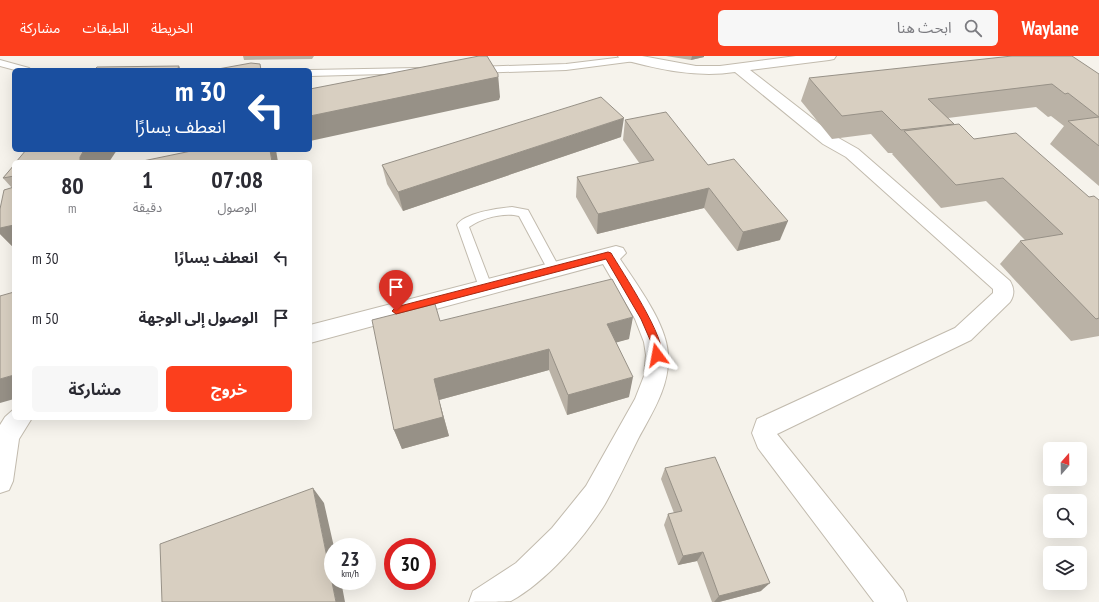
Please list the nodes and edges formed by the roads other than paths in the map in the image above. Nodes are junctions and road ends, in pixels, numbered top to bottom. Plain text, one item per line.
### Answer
1 (709, 56) edge
2 (825, 56) edge
3 (629, 57) edge
4 (0, 63) edge
5 (19, 68) edge
6 (732, 69) junction
7 (470, 70) edge
8 (430, 71) edge
9 (312, 73) edge
10 (554, 269) junction
11 (485, 287) junction
12 (312, 333) edge
13 (18, 420) edge
14 (0, 481) edge
15 (484, 602) edge
16 (892, 602) edge

1 - 6 street
2 - 6 street
3 - 6 street
3 - 7 lane
4 - 5 lane
6 - 16 street
8 - 9 lane
10 - 11 street
10 - 11 lane
10 - 15 street
11 - 12 street
13 - 14 street

